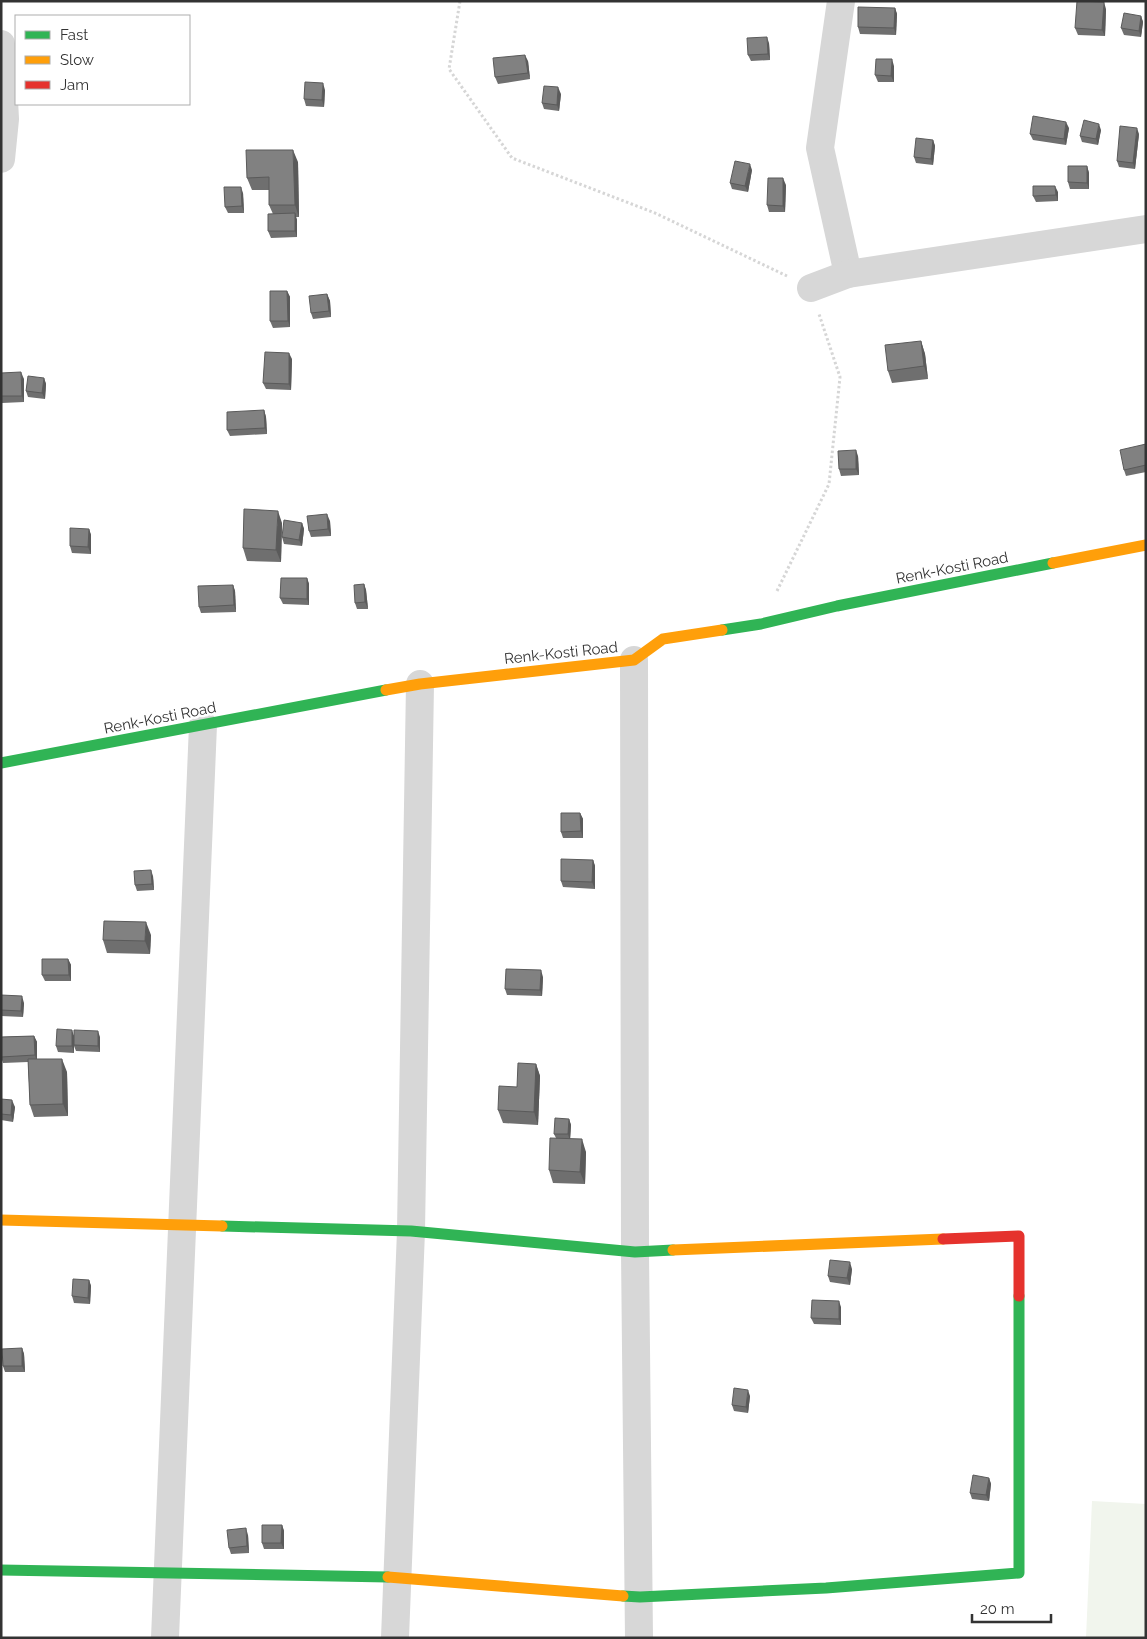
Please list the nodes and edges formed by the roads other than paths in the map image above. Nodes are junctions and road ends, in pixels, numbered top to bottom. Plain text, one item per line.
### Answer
1 (841, 1) edge
2 (1, 44) edge
3 (1, 159) edge
4 (1146, 229) edge
5 (848, 274) junction
6 (810, 288) road end
7 (1146, 545) edge
8 (634, 660) junction
9 (420, 684) junction
10 (203, 725) junction
11 (1, 763) edge
12 (1, 1220) edge
13 (182, 1224) junction
14 (411, 1230) junction
15 (635, 1252) junction
16 (1, 1570) edge
17 (167, 1573) junction
18 (398, 1577) junction
19 (640, 1597) junction
20 (165, 1638) edge
21 (395, 1638) edge
22 (639, 1638) edge

1 - 5 street
2 - 3 street
4 - 5 street
5 - 6 street
7 - 8 street, Renk-Kosti Road
8 - 9 street, Renk-Kosti Road
8 - 15 street
9 - 10 street, Renk-Kosti Road
9 - 14 street
10 - 11 street, Renk-Kosti Road
10 - 13 street
12 - 13 street
13 - 14 street
13 - 17 street
14 - 15 street
14 - 18 street
15 - 19 street
15 - 19 street
16 - 17 street
17 - 18 street
17 - 20 street
18 - 19 street
18 - 21 street
19 - 22 street

